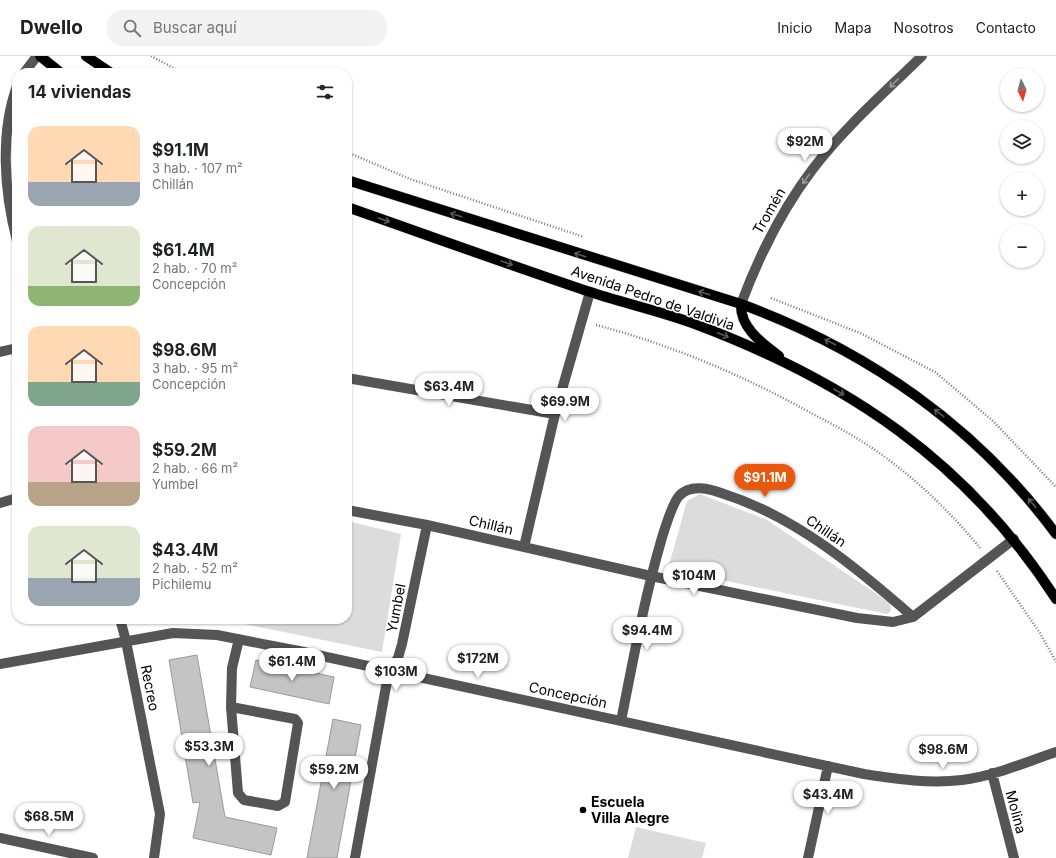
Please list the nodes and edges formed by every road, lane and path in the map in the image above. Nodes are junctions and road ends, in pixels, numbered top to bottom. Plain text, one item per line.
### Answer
1 (37, 56) edge
2 (40, 56) edge
3 (86, 56) edge
4 (151, 56) edge
5 (922, 56) edge
6 (28, 68) edge
7 (55, 68) edge
8 (104, 68) edge
9 (174, 68) edge
10 (12, 98) edge
11 (1, 174) edge
12 (352, 182) edge
13 (352, 209) edge
14 (12, 220) edge
15 (590, 292) junction
16 (741, 304) junction
17 (582, 321) junction
18 (12, 349) edge
19 (0, 352) edge
20 (793, 367) junction
21 (352, 379) edge
22 (555, 414) junction
23 (12, 499) edge
24 (0, 503) edge
25 (352, 511) edge
26 (426, 525) junction
27 (1056, 534) edge
28 (1014, 539) junction
29 (524, 547) junction
30 (988, 559) junction
31 (651, 576) junction
32 (1056, 599) edge
33 (913, 617) junction
34 (121, 624) edge
35 (239, 640) junction
36 (126, 641) junction
37 (1056, 662) edge
38 (0, 664) edge
39 (389, 670) junction
40 (231, 707) junction
41 (621, 721) junction
42 (1056, 752) edge
43 (828, 766) junction
44 (992, 773) junction
45 (0, 838) edge
46 (93, 858) edge
47 (154, 858) edge
48 (355, 858) edge
49 (808, 858) edge
50 (1014, 858) edge

1 - 6 street
2 - 7 main road
3 - 8 main road
4 - 9 path
5 -> 16 street, Tromén
10 - 11 street
11 - 14 street
16 -> 12 main road, Avenida Pedro de Valdivia
13 -> 15 main road, Avenida Pedro de Valdivia
15 - 17 street
15 -> 20 main road, Avenida Pedro de Valdivia
16 - 20 main road
27 -> 16 main road, Avenida Pedro de Valdivia
17 - 22 street
17 - 30 path
18 - 19 street
20 -> 28 main road, Avenida Pedro de Valdivia
21 - 22 street
22 - 29 street
23 - 24 street
25 - 26 street, Chillán
26 - 29 street, Chillán
26 - 39 street, Yumbel
28 - 30 street, Chillán
28 - 32 main road, Avenida Pedro de Valdivia
29 - 31 street, Chillán
30 - 33 street, Chillán
30 - 37 path
31 - 33 street, Chillán
31 - 33 street, Chillán
31 - 41 street
34 - 36 street, Recreo
35 - 36 street, Concepción
35 - 39 street, Concepción
35 - 40 street
36 - 38 street, Concepción
36 - 47 street, Recreo
39 - 41 street, Concepción
39 - 48 street, Yumbel
40 - 40 street
41 - 43 street, Concepción
42 - 44 street, Concepción
43 - 44 street, Concepción
43 - 49 street
44 - 50 street, Molina
45 - 46 street

